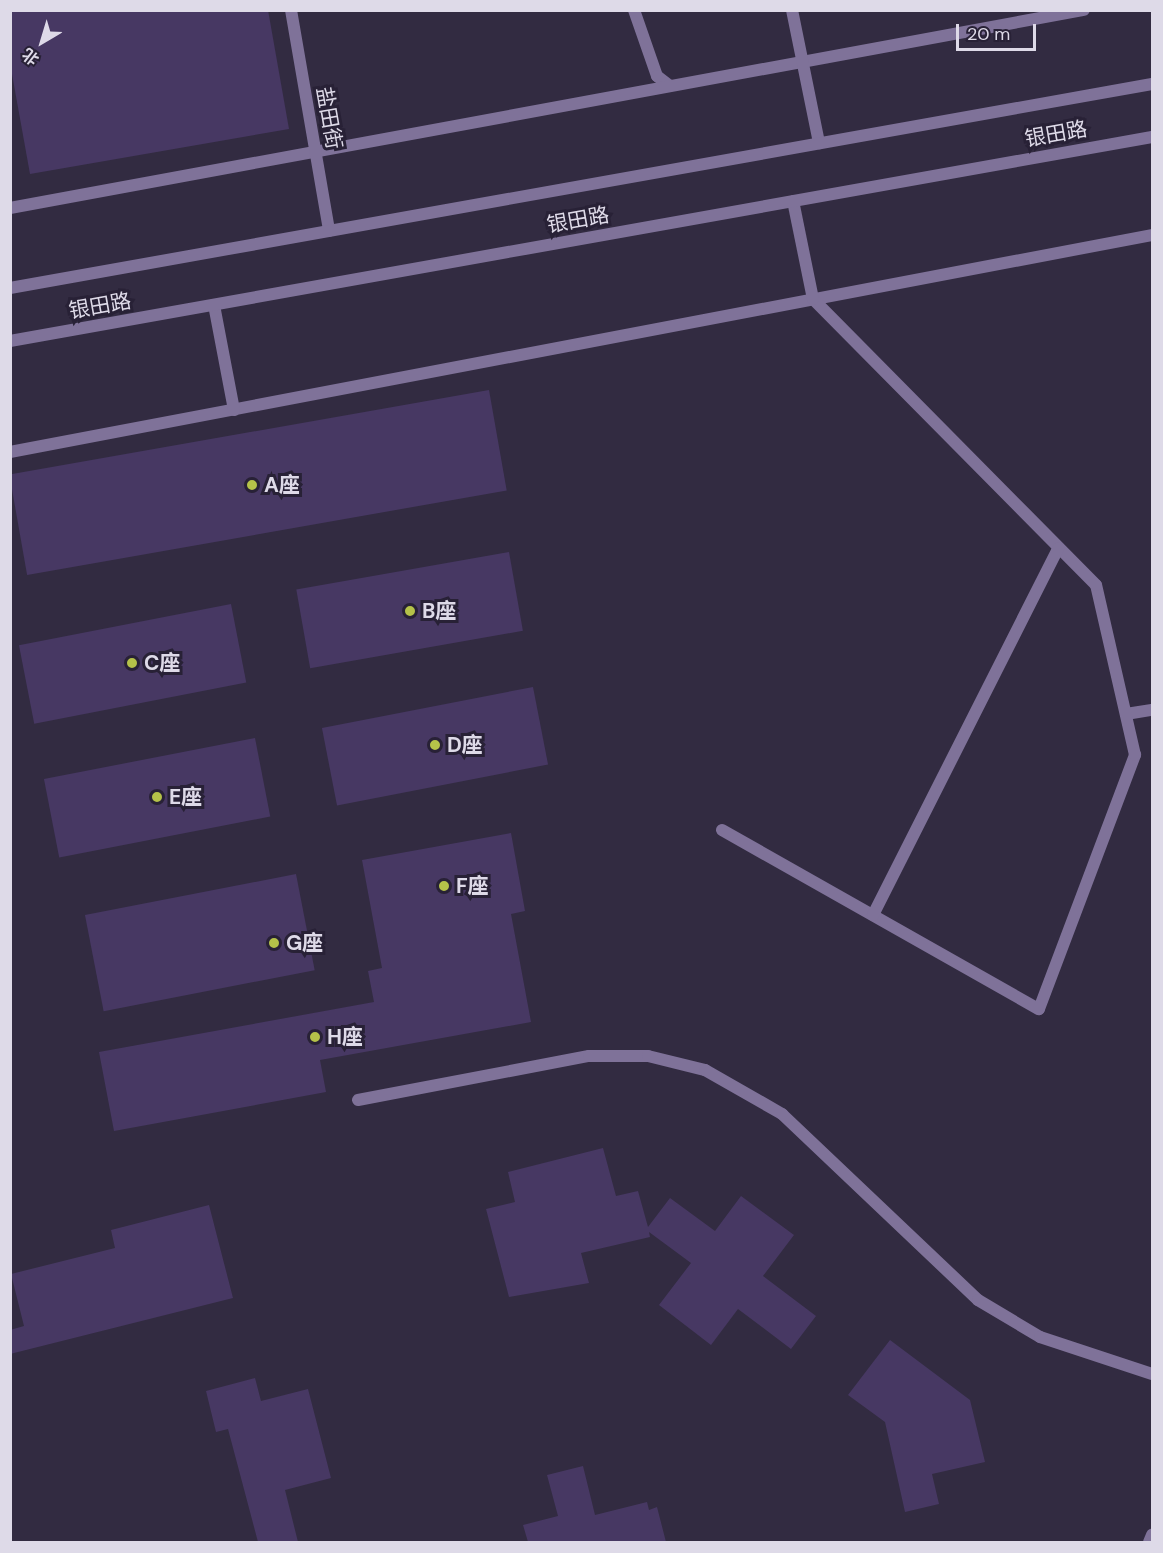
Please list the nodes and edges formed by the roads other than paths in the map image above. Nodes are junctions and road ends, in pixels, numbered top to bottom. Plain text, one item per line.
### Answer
1 (291, 10) edge
2 (634, 10) edge
3 (792, 10) edge
4 (1084, 10) edge
5 (802, 62) junction
6 (1152, 84) edge
7 (670, 87) junction
8 (1152, 137) edge
9 (819, 143) junction
10 (316, 152) junction
11 (794, 201) junction
12 (10, 208) edge
13 (329, 231) junction
14 (1152, 235) edge
15 (10, 288) edge
16 (813, 299) junction
17 (214, 305) junction
18 (10, 341) edge
19 (234, 410) junction
20 (10, 452) edge
21 (1058, 548) junction
22 (1152, 710) edge
23 (1126, 714) junction
24 (722, 830) dead end
25 (873, 915) junction
26 (358, 1100) dead end
27 (1152, 1374) edge
28 (1152, 1535) edge
29 (1149, 1542) edge

1 - 10 street, 盐田街
2 - 7 street
3 - 5 street
4 - 5 street
5 - 7 street
5 - 9 street
6 - 9 street, 银田路
7 - 10 street
8 - 11 street, 银田路
9 - 13 street, 银田路
10 - 12 street
10 - 13 street, 盐田街
11 - 16 street
11 - 17 street, 银田路
13 - 15 street, 银田路
14 - 16 street
16 - 19 street
16 - 21 street
17 - 18 street, 银田路
17 - 19 street
19 - 20 street
21 - 23 street
21 - 25 street
22 - 23 street
23 - 25 street
24 - 25 street
26 - 27 street
28 - 29 street

